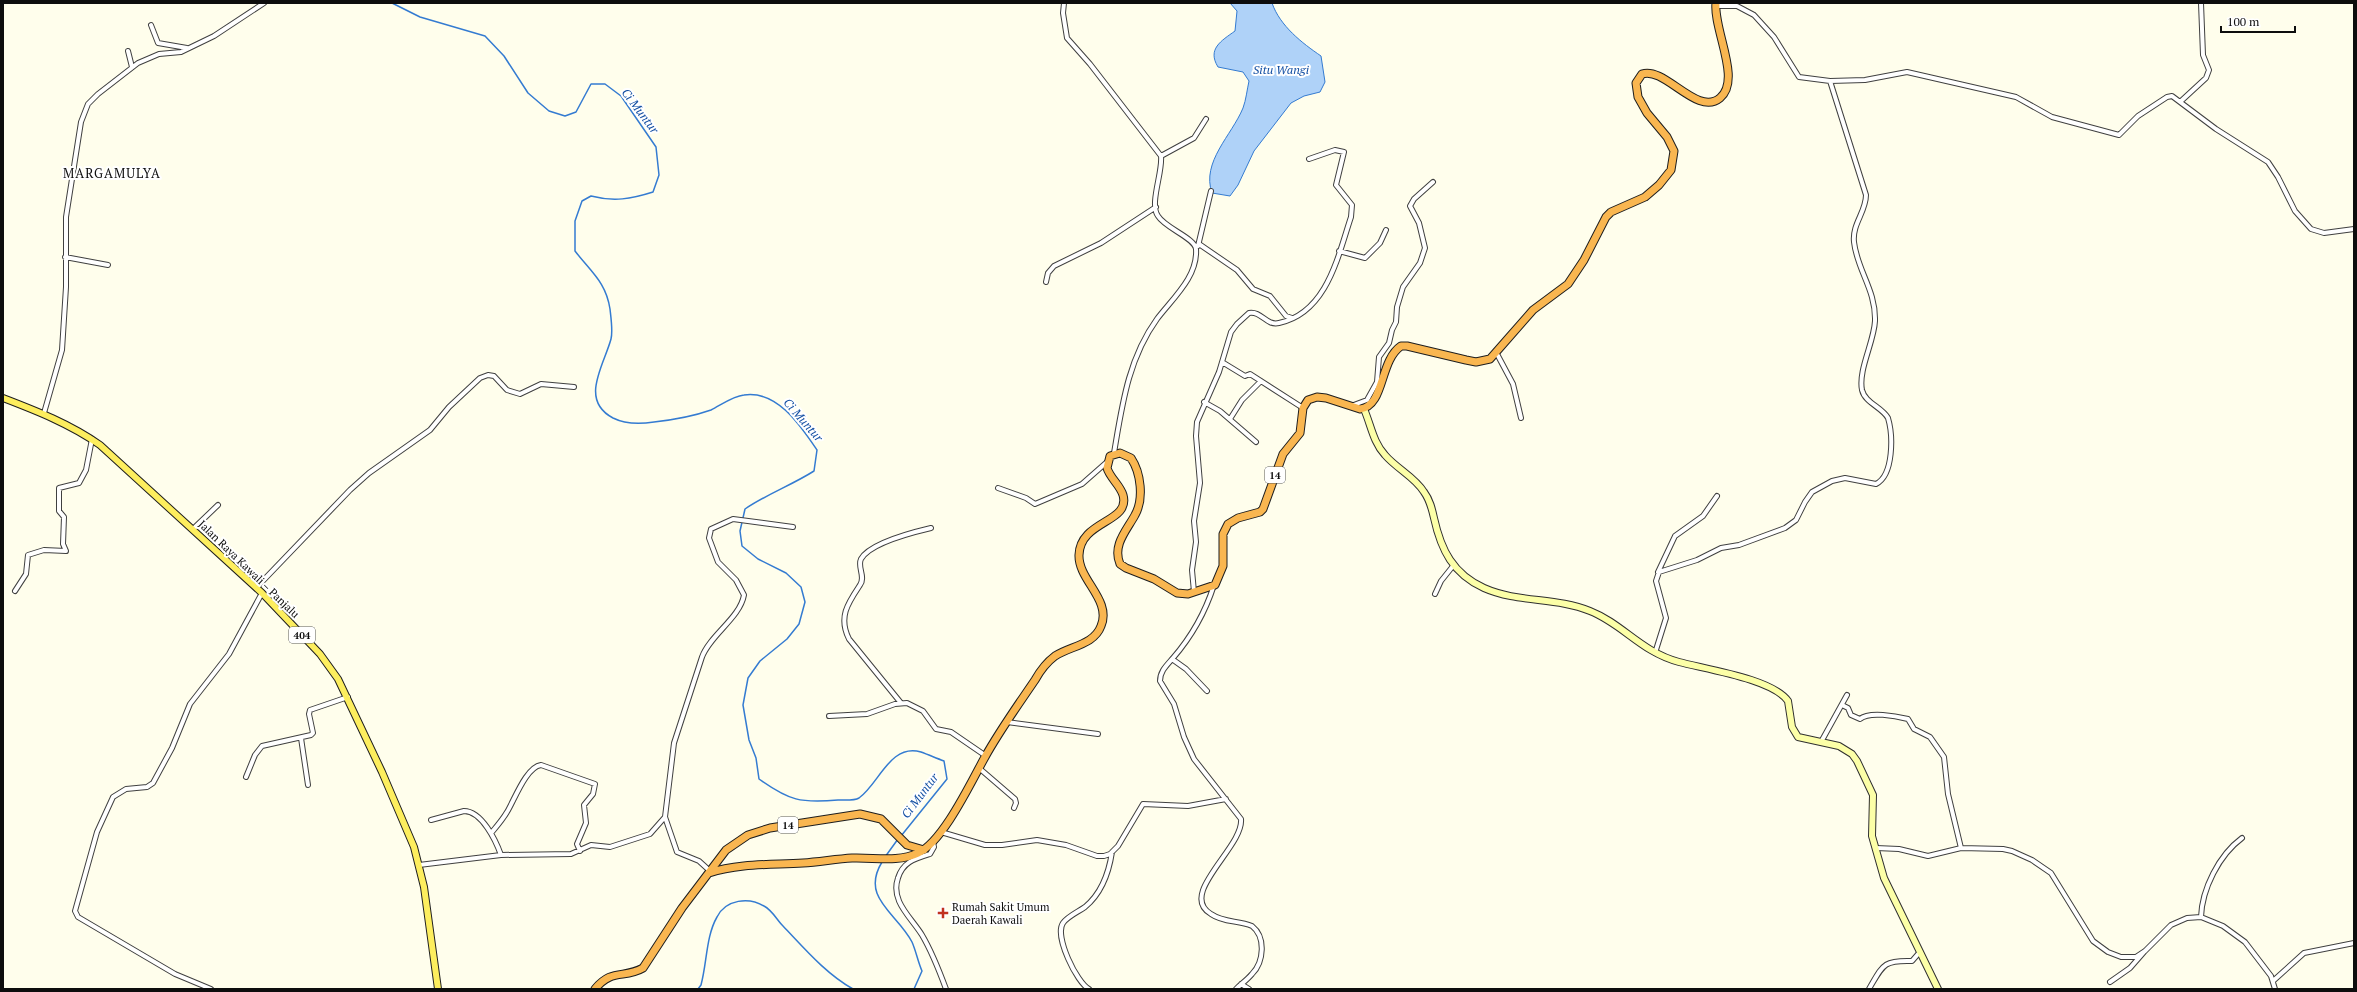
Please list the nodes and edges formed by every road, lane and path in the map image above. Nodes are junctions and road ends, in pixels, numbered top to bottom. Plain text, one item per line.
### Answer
1 (264, 3) edge
2 (1064, 3) edge
3 (2201, 3) edge
4 (1716, 4) edge
5 (151, 25) dead end
6 (187, 48) junction
7 (128, 51) dead end
8 (132, 67) junction
9 (1830, 81) junction
10 (2180, 102) junction
11 (1206, 118) dead end
12 (1160, 156) junction
13 (1309, 159) dead end
14 (1433, 182) dead end
15 (1211, 191) dead end
16 (1156, 207) junction
17 (2354, 229) edge
18 (1386, 230) dead end
19 (1199, 244) junction
20 (1196, 250) junction
21 (1339, 251) junction
22 (65, 257) junction
23 (108, 265) dead end
24 (1046, 282) dead end
25 (1292, 318) junction
26 (1497, 354) junction
27 (1222, 362) junction
28 (1262, 381) junction
29 (574, 387) dead end
30 (3, 398) edge
31 (1204, 402) junction
32 (1349, 406) junction
33 (1303, 408) junction
34 (1364, 409) junction
35 (44, 413) junction
36 (1522, 418) dead end
37 (1230, 419) junction
38 (92, 439) junction
39 (1256, 442) dead end
40 (1114, 453) junction
41 (1107, 462) junction
42 (998, 488) dead end
43 (1717, 496) dead end
44 (218, 506) dead end
45 (793, 527) dead end
46 (931, 528) dead end
47 (193, 529) junction
48 (1453, 566) junction
49 (1657, 574) junction
50 (1214, 584) junction
51 (256, 588) junction
52 (15, 591) dead end
53 (1194, 592) junction
54 (262, 593) junction
55 (1434, 594) dead end
56 (1655, 653) junction
57 (1172, 659) junction
58 (1207, 691) dead end
59 (1847, 695) dead end
60 (348, 697) junction
61 (901, 703) junction
62 (1842, 705) junction
63 (829, 716) dead end
64 (1008, 722) junction
65 (1098, 734) dead end
66 (300, 738) junction
67 (1821, 742) junction
68 (986, 756) junction
69 (979, 768) junction
70 (246, 777) dead end
71 (308, 785) dead end
72 (1226, 799) junction
73 (1014, 808) dead end
74 (666, 817) junction
75 (431, 820) dead end
76 (492, 832) junction
77 (941, 832) junction
78 (2242, 838) dead end
79 (933, 842) junction
80 (1876, 848) junction
81 (1960, 848) junction
82 (924, 850) junction
83 (580, 851) junction
84 (1112, 852) junction
85 (501, 854) junction
86 (419, 865) junction
87 (710, 872) junction
88 (2201, 917) junction
89 (2354, 944) edge
90 (2145, 951) junction
91 (1919, 953) junction
92 (2273, 981) junction
93 (2110, 982) dead end
94 (1241, 984) junction
95 (212, 989) edge
96 (438, 989) edge
97 (595, 989) edge
98 (946, 989) edge
99 (1089, 989) edge
100 (1236, 989) edge
101 (1249, 989) edge
102 (1869, 989) edge
103 (1938, 989) edge
104 (2275, 989) edge

1 - 6 street
2 - 12 street
3 - 10 street
4 - 9 street
4 - 26 highway
5 - 6 street
6 - 8 street
7 - 8 street
8 - 22 street
9 - 10 street
9 - 49 street
10 - 17 street
11 - 12 street
12 - 16 street
13 - 21 street
14 - 32 street
15 - 19 street
16 - 20 street
16 - 24 street
18 - 21 street
19 - 20 street
19 - 25 street
20 - 40 street
21 - 25 street
22 - 23 street
22 - 35 street
25 - 27 street
26 - 34 highway
26 - 36 street
27 - 28 street
27 - 31 street
28 - 33 street
28 - 37 street
29 - 51 street
30 - 35 main road, Jalan Raya Kawali – Panjalu / 404
31 - 37 street
31 - 53 street
32 - 33 highway
32 - 34 highway
33 - 50 highway, 14
34 - 48 main road
35 - 38 main road, Jalan Raya Kawali – Panjalu / 404
37 - 39 street
38 - 47 main road, Jalan Raya Kawali – Panjalu / 404
38 - 52 street
40 - 41 highway
40 - 53 highway
41 - 42 street
41 - 64 highway
43 - 49 street
44 - 47 street
45 - 74 street
46 - 61 street
47 - 51 main road, Jalan Raya Kawali – Panjalu / 404
48 - 55 street
48 - 56 main road
49 - 56 street
50 - 53 highway
50 - 57 street
51 - 54 main road, Jalan Raya Kawali – Panjalu / 404
54 - 60 main road, Jalan Raya Kawali – Panjalu / 404
54 - 95 street
56 - 67 main road
57 - 58 street
57 - 72 street
59 - 62 street
60 - 66 street
60 - 86 main road, Jalan Raya Kawali – Panjalu / 404
61 - 63 street
61 - 68 street
62 - 67 street
62 - 81 street
64 - 65 street
64 - 68 highway
66 - 70 street
66 - 71 street
67 - 80 main road
68 - 69 highway
69 - 73 street
69 - 77 highway
72 - 84 street
72 - 94 street
74 - 83 street
74 - 87 street
75 - 76 street
76 - 83 street
76 - 85 street
77 - 79 highway
77 - 84 street
78 - 88 street
79 - 82 highway
79 - 98 street
80 - 81 street
80 - 91 main road
81 - 90 street
82 - 87 highway
82 - 87 highway, 14
83 - 85 street
84 - 99 street
85 - 86 street
86 - 96 main road, Jalan Raya Kawali – Panjalu / 404
87 - 97 highway, 14
88 - 90 street
88 - 92 street
89 - 92 street
90 - 93 street
91 - 102 street
91 - 103 main road
92 - 104 street
94 - 100 street
94 - 101 street

